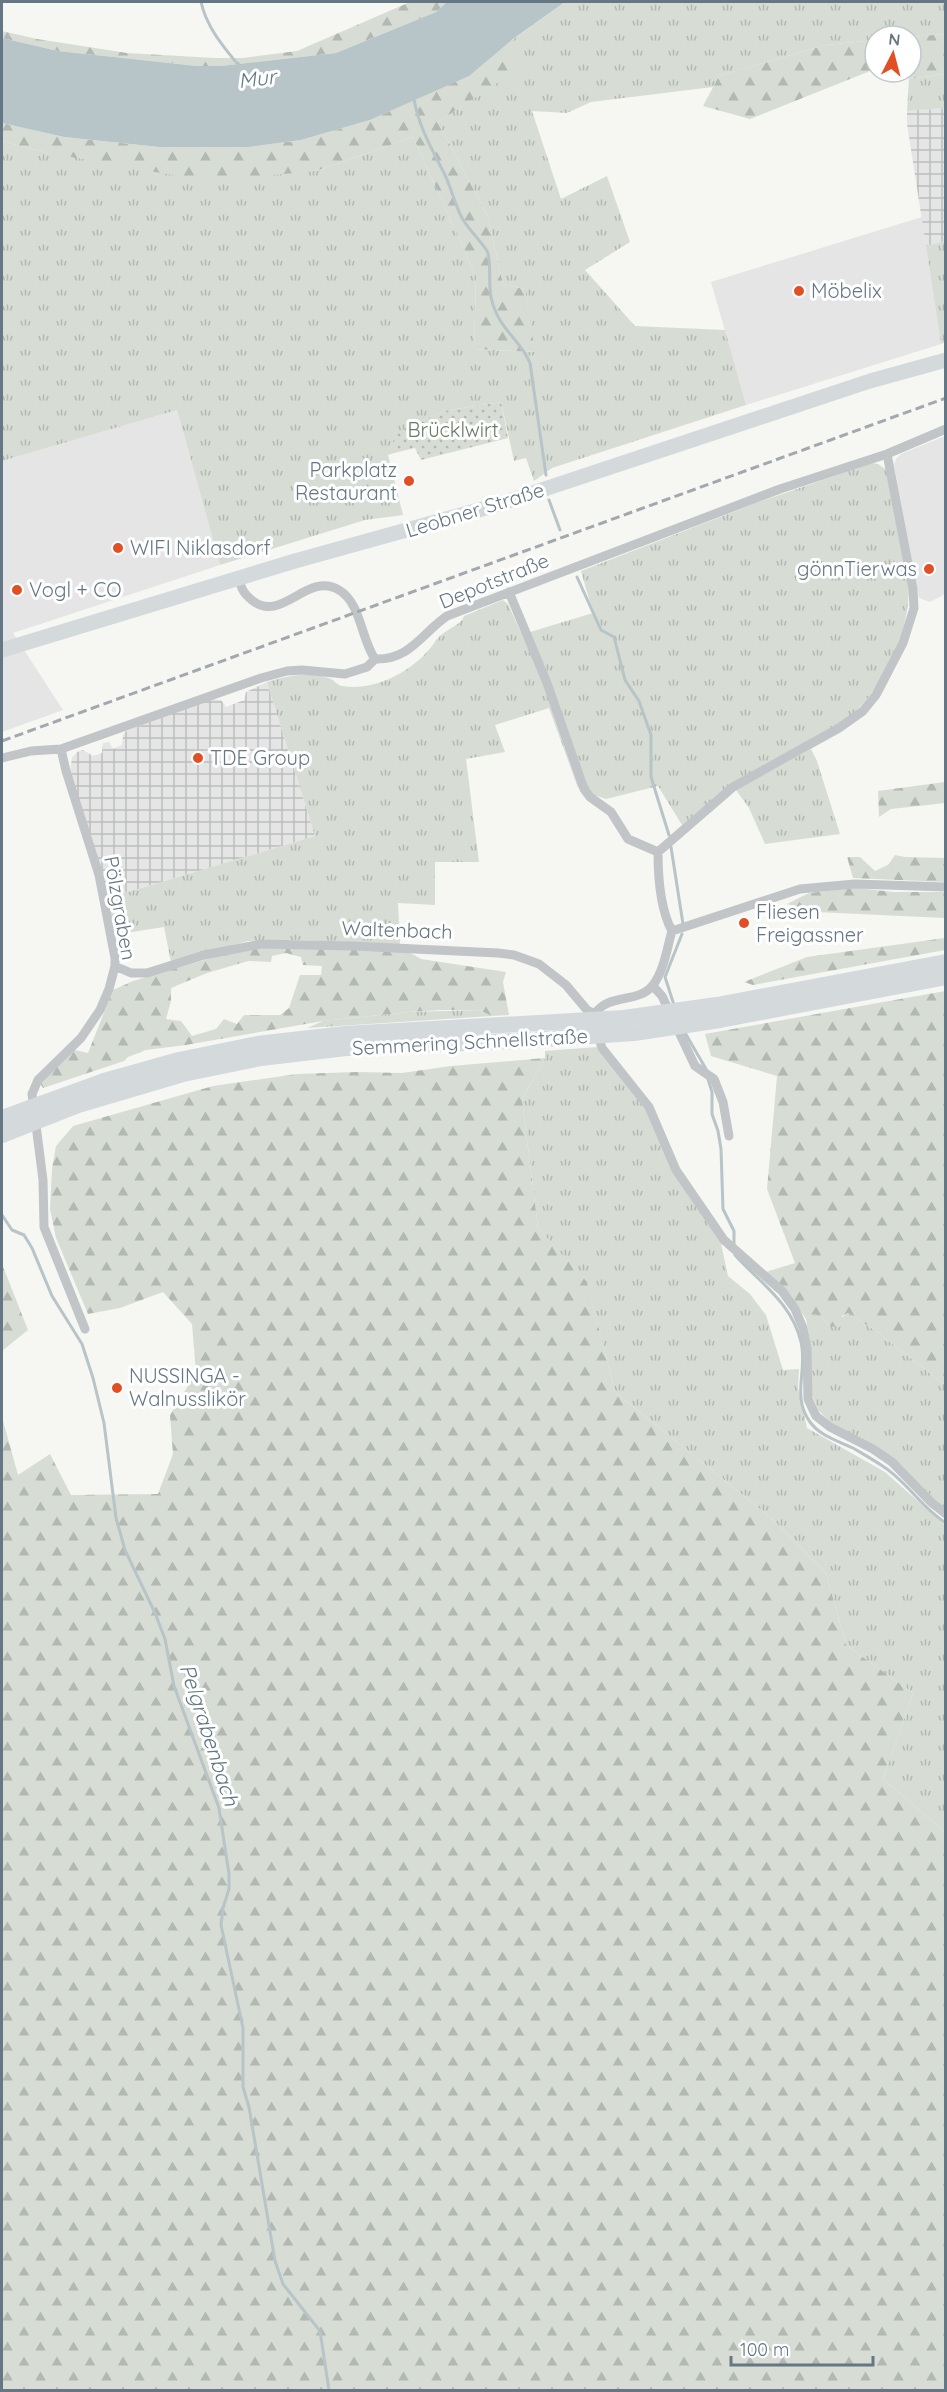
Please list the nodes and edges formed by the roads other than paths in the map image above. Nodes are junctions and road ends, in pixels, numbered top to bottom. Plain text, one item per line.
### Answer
1 (945, 360) edge
2 (945, 429) edge
3 (887, 454) junction
4 (239, 578) junction
5 (509, 592) junction
6 (2, 650) edge
7 (375, 659) junction
8 (61, 749) junction
9 (2, 758) edge
10 (658, 852) junction
11 (945, 887) edge
12 (672, 931) junction
13 (945, 962) edge
14 (115, 966) junction
15 (945, 977) edge
16 (653, 986) junction
17 (718, 1013) junction
18 (595, 1014) junction
19 (515, 1033) junction
20 (2, 1118) edge
21 (2, 1135) edge
22 (729, 1136) dead end
23 (85, 1329) dead end
24 (945, 1514) edge

1 - 4 main road, Leobner Straße
2 - 3 street, Depotstraße
3 - 5 street, Depotstraße
3 - 10 street
4 - 6 main road, Leobner Straße
4 - 7 street
5 - 7 street, Depotstraße
5 - 10 street
7 - 8 street, Depotstraße
8 - 9 street, Depotstraße
8 - 14 street, Pölzgraben
10 - 12 street
11 - 12 street
12 - 16 street
13 - 17 highway, Semmering Schnellstraße
14 - 18 street, Waltenbach
14 - 23 street, Pölzgraben
15 - 17 highway, Semmering Schnellstraße
16 - 18 street
16 - 22 street
17 - 19 highway, Semmering Schnellstraße
18 - 24 street
19 - 20 highway, Semmering Schnellstraße
19 - 21 highway, Semmering Schnellstraße

